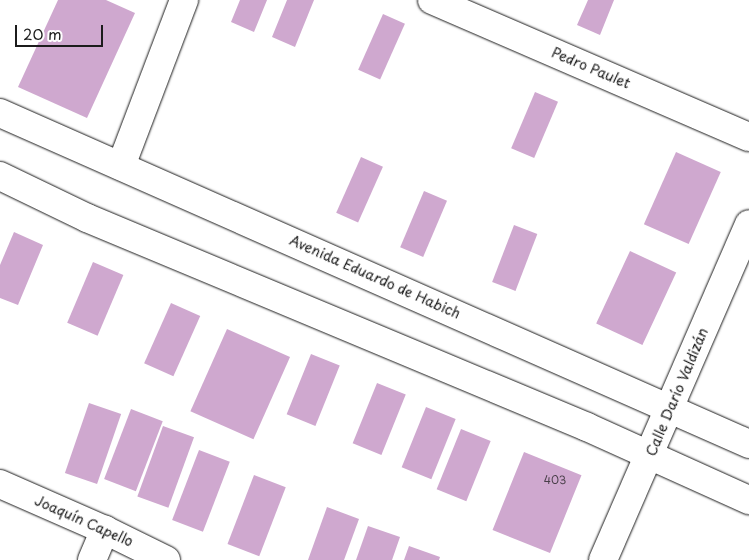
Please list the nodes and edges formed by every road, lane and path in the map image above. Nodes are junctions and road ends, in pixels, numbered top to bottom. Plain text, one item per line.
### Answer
1 (184, 0) edge
2 (432, 0) edge
3 (0, 113) edge
4 (749, 137) edge
5 (121, 166) junction
6 (0, 176) edge
7 (749, 224) edge
8 (670, 407) junction
9 (749, 444) edge
10 (650, 455) junction
11 (0, 484) edge
12 (749, 500) edge
13 (105, 530) junction
14 (92, 560) edge
15 (166, 560) edge
16 (603, 560) edge

1 - 5 main road
2 - 4 main road, Pedro Paulet
3 - 5 main road, Avenida Eduardo de Habich
5 - 8 main road, Avenida Eduardo de Habich
6 - 10 main road
7 - 8 main road, Calle Darío Valdizán
8 - 9 main road, Avenida Eduardo de Habich
8 - 10 main road, Calle Darío Valdizán
10 - 12 main road
10 - 16 main road, Calle Darío Valdizán
11 - 13 main road, Joaquín Capello
13 - 14 main road
13 - 15 main road, Joaquín Capello

